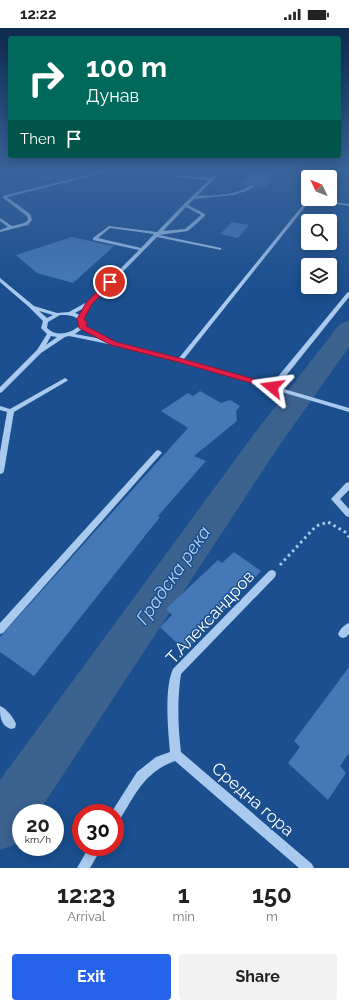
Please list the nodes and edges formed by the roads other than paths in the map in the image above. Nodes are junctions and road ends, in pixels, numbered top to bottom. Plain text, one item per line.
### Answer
1 (21, 209) edge
2 (181, 209) edge
3 (193, 209) edge
4 (301, 209) edge
5 (0, 219) edge
6 (12, 228) junction
7 (0, 232) edge
8 (156, 234) junction
9 (141, 249) junction
10 (219, 249) dead end
11 (0, 279) edge
12 (349, 294) edge
13 (89, 303) junction
14 (31, 306) junction
15 (70, 314) junction
16 (57, 315) junction
17 (81, 319) junction
18 (46, 321) junction
19 (82, 327) junction
20 (50, 333) junction
21 (66, 335) junction
22 (113, 343) junction
23 (39, 352) junction
24 (180, 360) junction
25 (65, 380) dead end
26 (272, 387) junction
27 (0, 391) edge
28 (0, 408) edge
29 (349, 410) edge
30 (11, 411) junction
31 (158, 453) dead end
32 (0, 471) edge
33 (349, 486) edge
34 (349, 514) edge
35 (272, 574) road end
36 (0, 630) edge
37 (0, 711) edge
38 (11, 724) dead end
39 (176, 755) junction
40 (123, 804) edge
41 (90, 856) edge
42 (82, 868) edge
43 (308, 868) edge

1 - 6 street
2 - 8 street
3 - 8 street
4 - 24 street
5 - 6 street
6 - 7 street
8 - 9 street
8 - 9 street
8 - 10 street
9 - 13 street
11 - 14 street
12 - 26 street
13 - 15 street
13 - 17 street
14 - 16 street
14 - 18 street
15 - 16 street
15 - 17 street
16 - 18 street
17 - 19 street
18 - 20 street
19 - 21 street
19 - 22 street
20 - 21 street
20 - 23 street
21 - 22 street
21 - 23 street
22 - 24 street
23 - 27 street
24 - 26 street
25 - 30 street
26 - 29 street
28 - 30 street
30 - 32 street
31 - 36 street
33 - 34 street
35 - 39 street, Т.Александров
37 - 38 street
39 - 40 street
39 - 43 street, Средна гора
41 - 42 street

